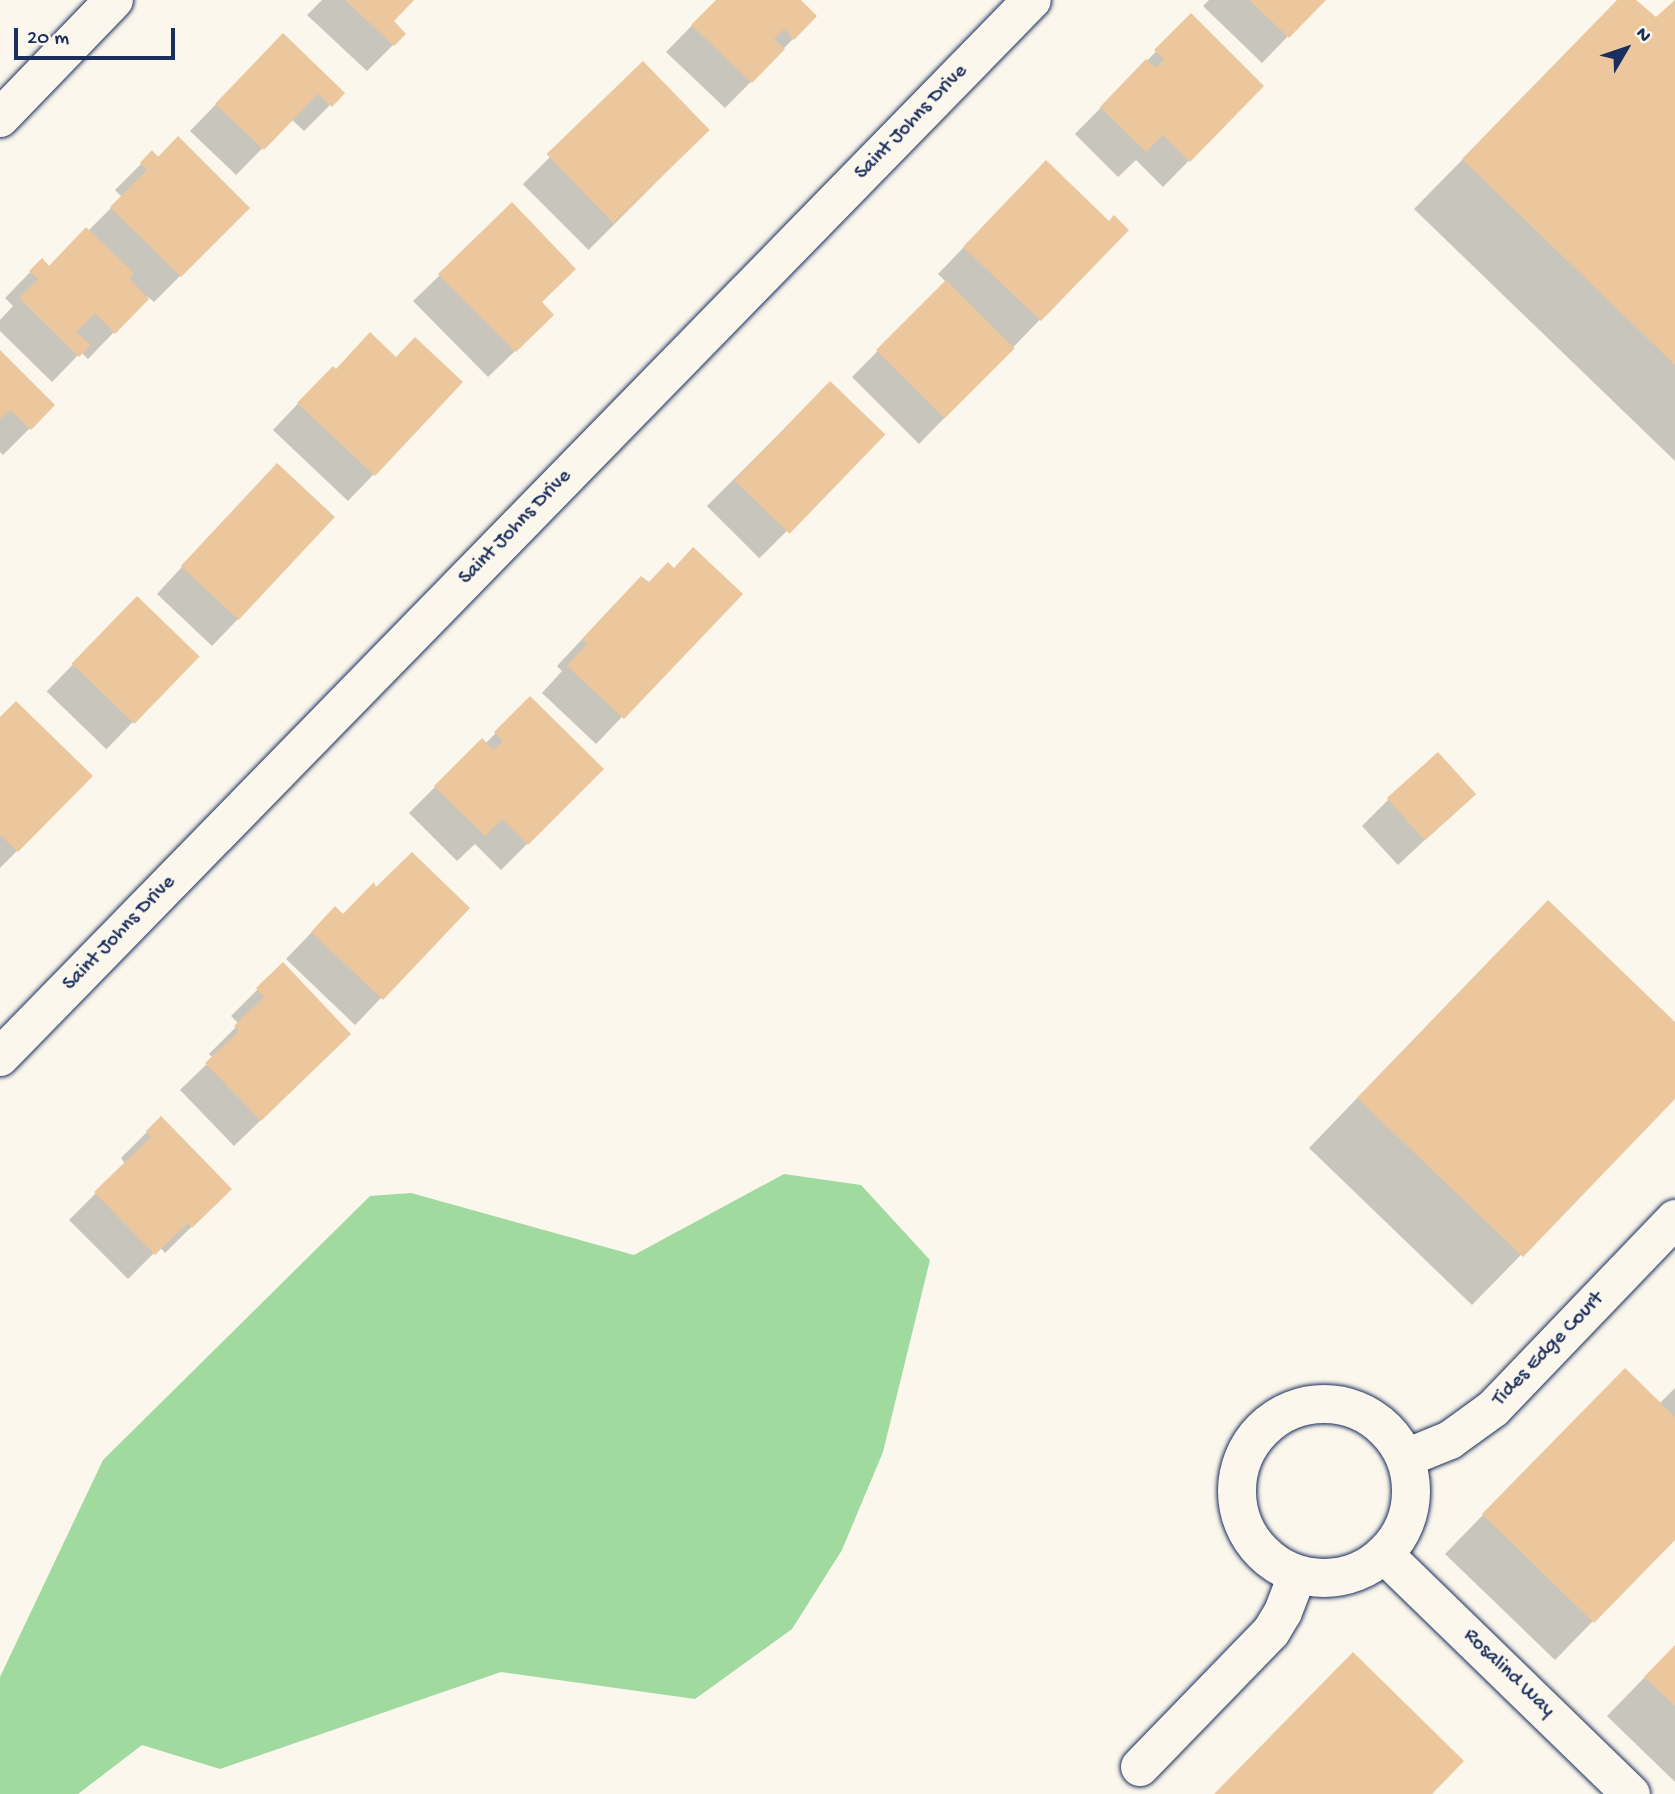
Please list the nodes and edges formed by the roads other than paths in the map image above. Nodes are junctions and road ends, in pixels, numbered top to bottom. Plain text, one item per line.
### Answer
1 (114, 0) edge
2 (1032, 0) edge
3 (0, 118) edge
4 (0, 1057) edge
5 (1675, 1219) edge
6 (1406, 1458) junction
7 (1385, 1555) junction
8 (1297, 1575) junction
9 (1140, 1768) dead end
10 (1631, 1794) edge

1 - 3 street
2 - 4 street, Saint Johns Drive
5 - 6 street, Tides Edge Court
6 - 7 street
6 - 8 street
7 - 8 street
7 - 10 street, Rosalind Way
8 - 9 street

